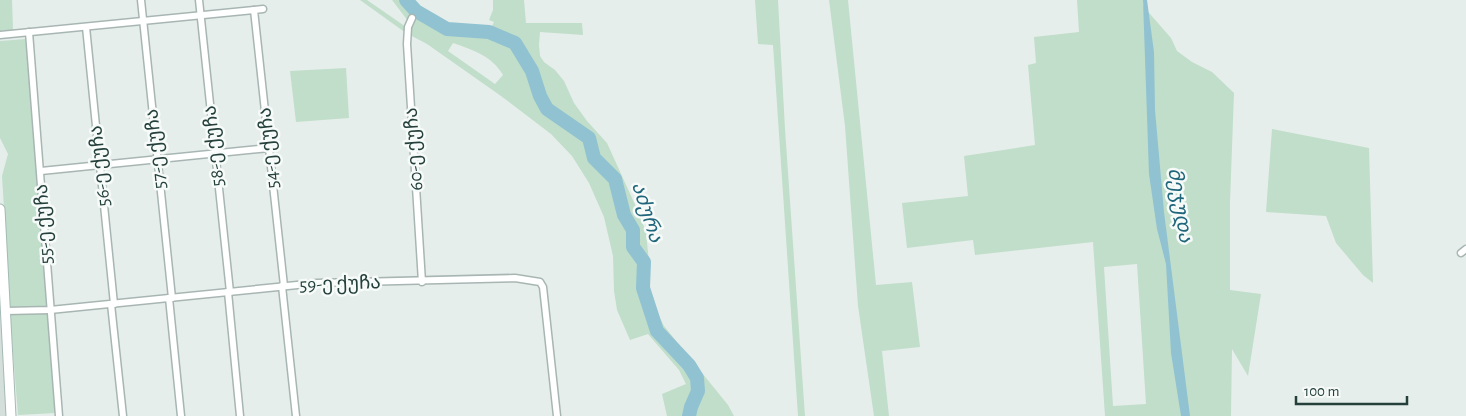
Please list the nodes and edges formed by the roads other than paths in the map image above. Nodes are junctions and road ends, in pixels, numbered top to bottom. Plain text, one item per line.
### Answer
1 (141, 0) edge
2 (200, 0) edge
3 (263, 9) dead end
4 (254, 10) junction
5 (201, 15) junction
6 (412, 18) dead end
7 (143, 21) junction
8 (86, 27) junction
9 (29, 32) junction
10 (0, 36) edge
11 (269, 148) junction
12 (215, 154) junction
13 (157, 160) junction
14 (100, 165) junction
15 (41, 171) junction
16 (0, 209) edge
17 (422, 282) junction
18 (283, 286) junction
19 (228, 292) junction
20 (170, 298) junction
21 (113, 304) junction
22 (50, 310) junction
23 (6, 311) junction
24 (11, 416) edge
25 (59, 416) edge
26 (123, 416) edge
27 (181, 416) edge
28 (240, 416) edge
29 (296, 416) edge
30 (557, 416) edge

1 - 7 street, 57-ე ქუჩა
2 - 5 street, 58-ე ქუჩა
3 - 4 street
4 - 5 street
4 - 11 street, 54-ე ქუჩა
5 - 7 street
5 - 12 street, 58-ე ქუჩა
6 - 17 street, 60-ე ქუჩა
7 - 8 street
7 - 13 street, 57-ე ქუჩა
8 - 9 street
8 - 14 street, 56-ე ქუჩა
9 - 10 street
9 - 15 street, 55-ე ქუჩა
11 - 12 street
11 - 18 street, 54-ე ქუჩა
12 - 13 street
12 - 19 street, 58-ე ქუჩა
13 - 14 street
13 - 20 street, 57-ე ქუჩა
14 - 15 street
14 - 21 street, 56-ე ქუჩა
15 - 22 street, 55-ე ქუჩა
16 - 23 main road
17 - 18 street, 59-ე ქუჩა
17 - 30 street, 59-ე ქუჩა
18 - 19 street, 59-ე ქუჩა
18 - 29 street, 54-ე ქუჩა
19 - 20 street, 59-ე ქუჩა
19 - 28 street, 58-ე ქუჩა
20 - 21 street, 59-ე ქუჩა
20 - 27 street, 57-ე ქუჩა
21 - 22 street, 59-ე ქუჩა
21 - 26 street, 56-ე ქუჩა
22 - 23 street, 59-ე ქუჩა
22 - 25 street, 55-ე ქუჩა
23 - 24 main road

